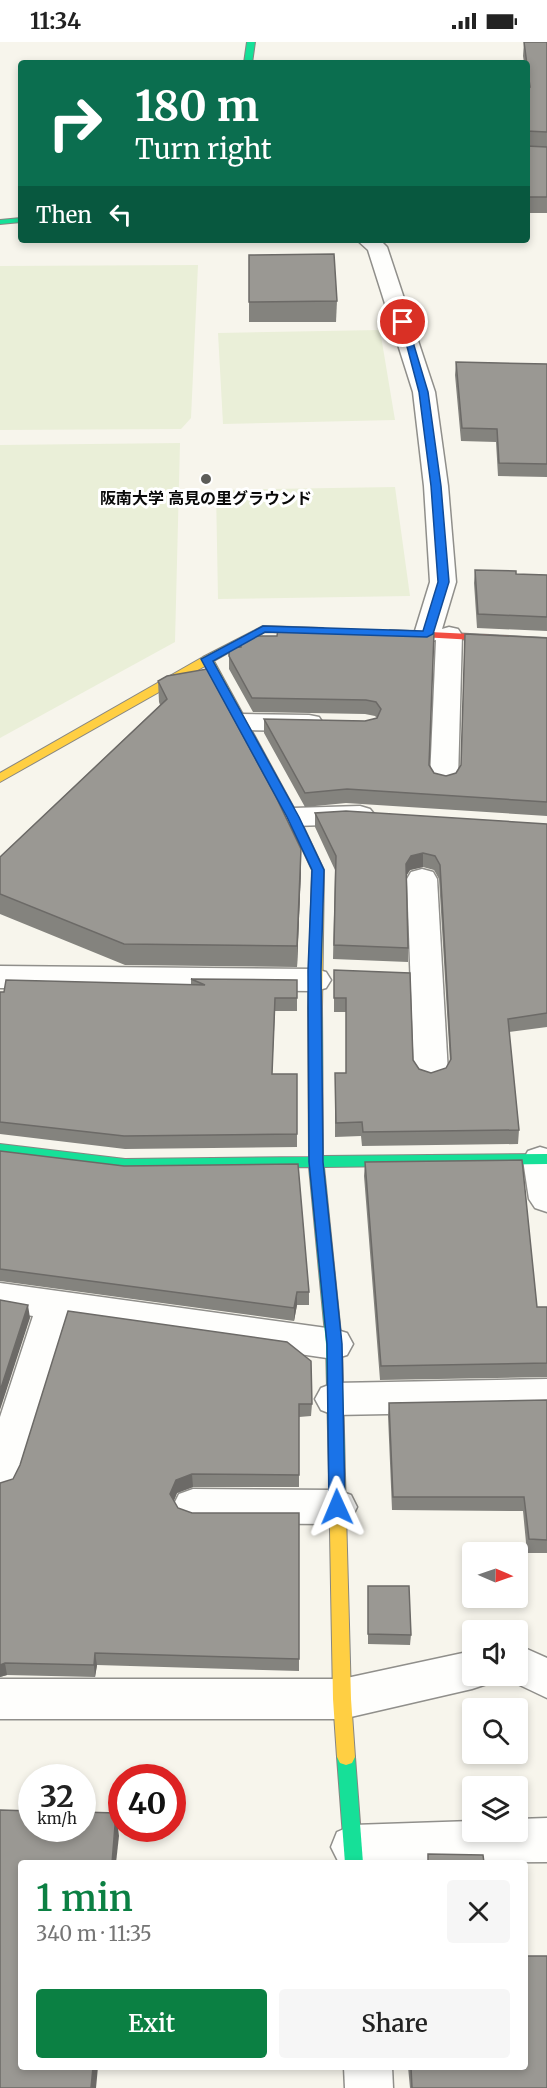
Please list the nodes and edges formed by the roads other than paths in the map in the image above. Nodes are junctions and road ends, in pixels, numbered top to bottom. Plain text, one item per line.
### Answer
1 (250, 42) edge
2 (249, 60) edge
3 (18, 220) edge
4 (0, 222) edge
5 (371, 243) edge
6 (333, 631) edge
7 (380, 633) edge
8 (438, 635) junction
9 (547, 641) edge
10 (207, 659) junction
11 (242, 722) junction
12 (331, 723) edge
13 (0, 778) edge
14 (444, 778) edge
15 (382, 816) edge
16 (293, 817) junction
17 (422, 879) dead end
18 (348, 972) edge
19 (393, 974) edge
20 (427, 975) junction
21 (315, 976) junction
22 (0, 977) edge
23 (431, 1073) edge
24 (0, 1149) edge
25 (544, 1160) edge
26 (316, 1162) junction
27 (547, 1199) edge
28 (0, 1297) edge
29 (55, 1305) junction
30 (334, 1344) junction
31 (547, 1395) edge
32 (334, 1399) junction
33 (3, 1459) edge
34 (194, 1506) dead end
35 (337, 1507) junction
36 (528, 1669) edge
37 (462, 1672) edge
38 (547, 1679) edge
39 (0, 1699) edge
40 (342, 1699) junction
41 (547, 1840) edge
42 (354, 1855) edge
43 (368, 2070) edge
44 (369, 2088) edge

1 - 2 street
3 - 4 street
5 - 8 street
6 - 10 street
7 - 8 street
8 - 9 street
8 - 14 street
10 - 11 street
10 - 13 street
11 - 12 street
11 - 16 street
15 - 16 street
16 - 21 street
17 - 20 street
18 - 21 street
19 - 20 street
20 - 23 street
21 - 22 street
21 - 26 street
24 - 26 street
25 - 26 street
25 - 27 street
26 - 30 street
28 - 29 street
29 - 30 street
29 - 33 street
30 - 32 street
31 - 32 street
32 - 35 street
34 - 35 street
35 - 40 street
36 - 38 street
37 - 40 street
39 - 40 street
40 - 42 street
41 - 42 street
43 - 44 street

